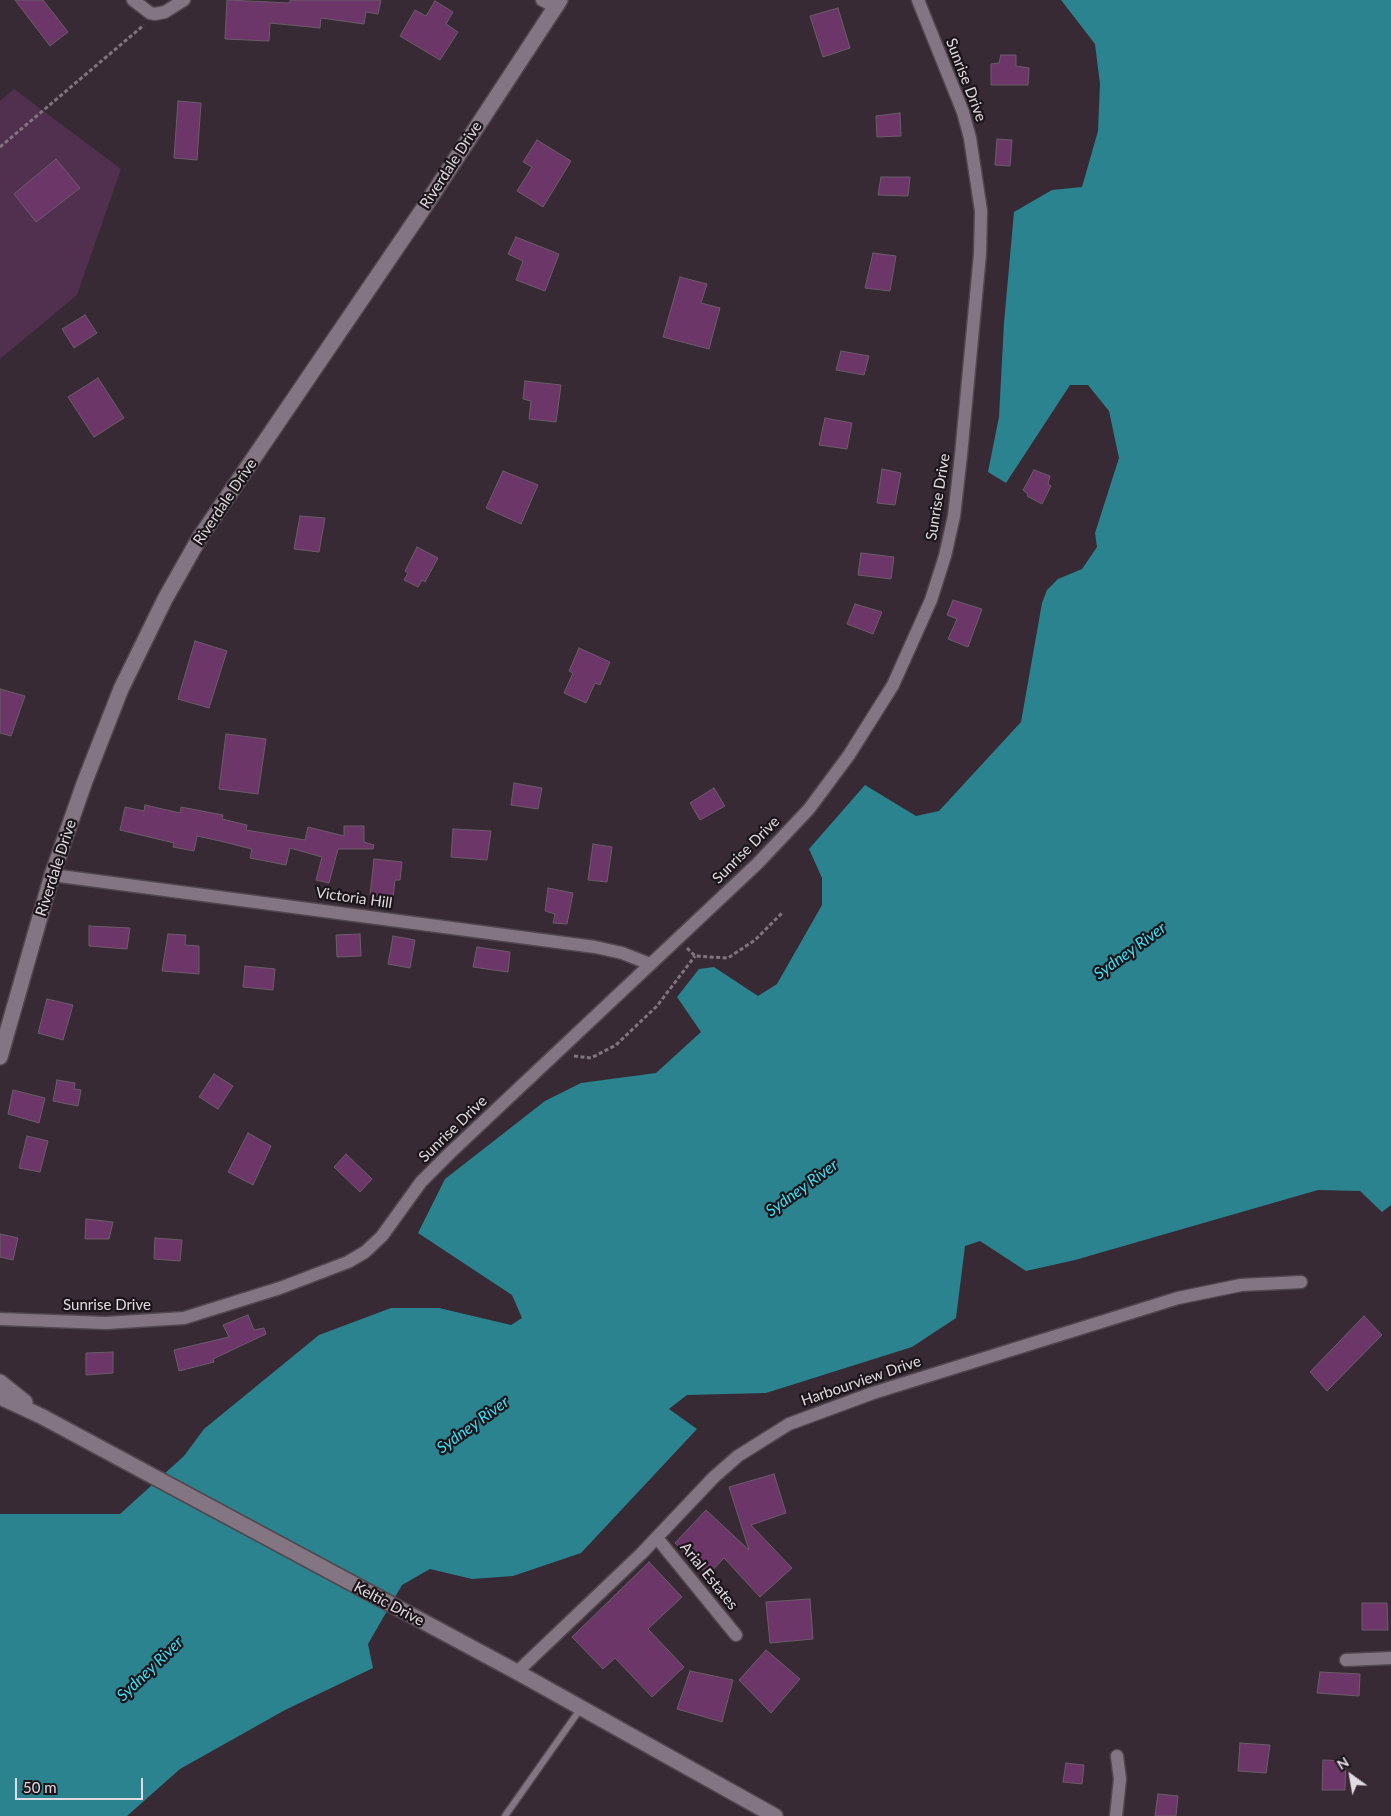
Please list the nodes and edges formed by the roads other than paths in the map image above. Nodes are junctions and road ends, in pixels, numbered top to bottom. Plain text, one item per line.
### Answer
1 (133, 0) edge
2 (184, 0) edge
3 (918, 0) edge
4 (552, 2) edge
5 (52, 875) junction
6 (650, 964) junction
7 (0, 1057) edge
8 (1301, 1282) dead end
9 (0, 1319) edge
10 (0, 1382) edge
11 (0, 1397) edge
12 (41, 1416) junction
13 (657, 1538) junction
14 (736, 1634) dead end
15 (1391, 1658) edge
16 (1346, 1660) dead end
17 (517, 1672) junction
18 (581, 1708) junction
19 (1117, 1756) dead end
20 (505, 1816) edge
21 (775, 1816) edge
22 (1116, 1816) edge

1 - 2 street
3 - 6 street, Sunrise Drive
4 - 5 main road, Riverdale Drive
5 - 6 street, Victoria Hill
5 - 7 main road, Riverdale Drive
6 - 9 street, Sunrise Drive
8 - 13 street, Harbourview Drive
10 - 12 main road
11 - 12 main road, Keltic Drive
12 - 17 main road, Keltic Drive
13 - 14 street, Arial Estates
13 - 17 street, Harbourview Drive
15 - 16 street
17 - 18 main road, Keltic Drive
18 - 20 lane
18 - 21 main road, Keltic Drive
19 - 22 street

